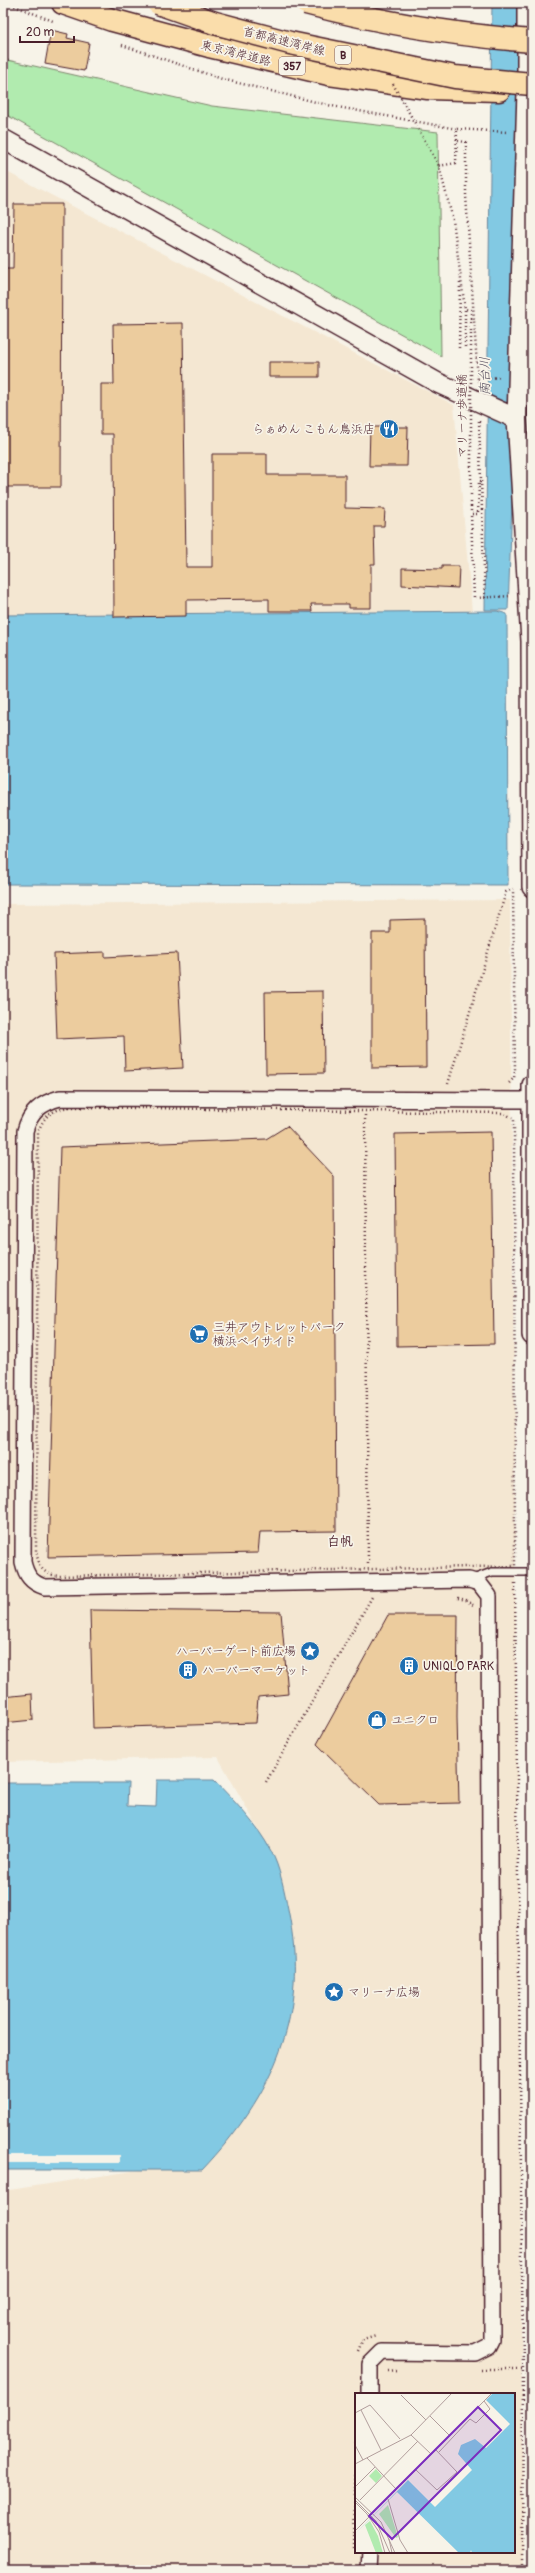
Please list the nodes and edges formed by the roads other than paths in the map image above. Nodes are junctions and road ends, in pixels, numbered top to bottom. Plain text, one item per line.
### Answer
1 (158, 3) edge
2 (306, 3) edge
3 (325, 3) edge
4 (527, 3) edge
5 (60, 13) edge
6 (530, 38) edge
7 (530, 89) edge
8 (3, 139) edge
9 (517, 419) junction
10 (532, 641) edge
11 (532, 887) edge
12 (532, 1092) edge
13 (532, 1335) edge
14 (532, 1572) edge
15 (469, 1580) junction
16 (370, 2393) edge
17 (370, 2553) edge
18 (370, 2570) edge

1 - 7 highway, 首都高速湾岸線 / B, bridge
2 - 6 highway, bridge
3 - 6 highway
4 - 6 street
5 - 7 highway, 東京湾岸道路 / 357
6 - 7 street
7 - 9 street
8 - 9 street
9 - 10 street
10 - 11 street
12 - 13 street
12 - 15 street
14 - 15 lane
15 - 16 street
17 - 18 street

